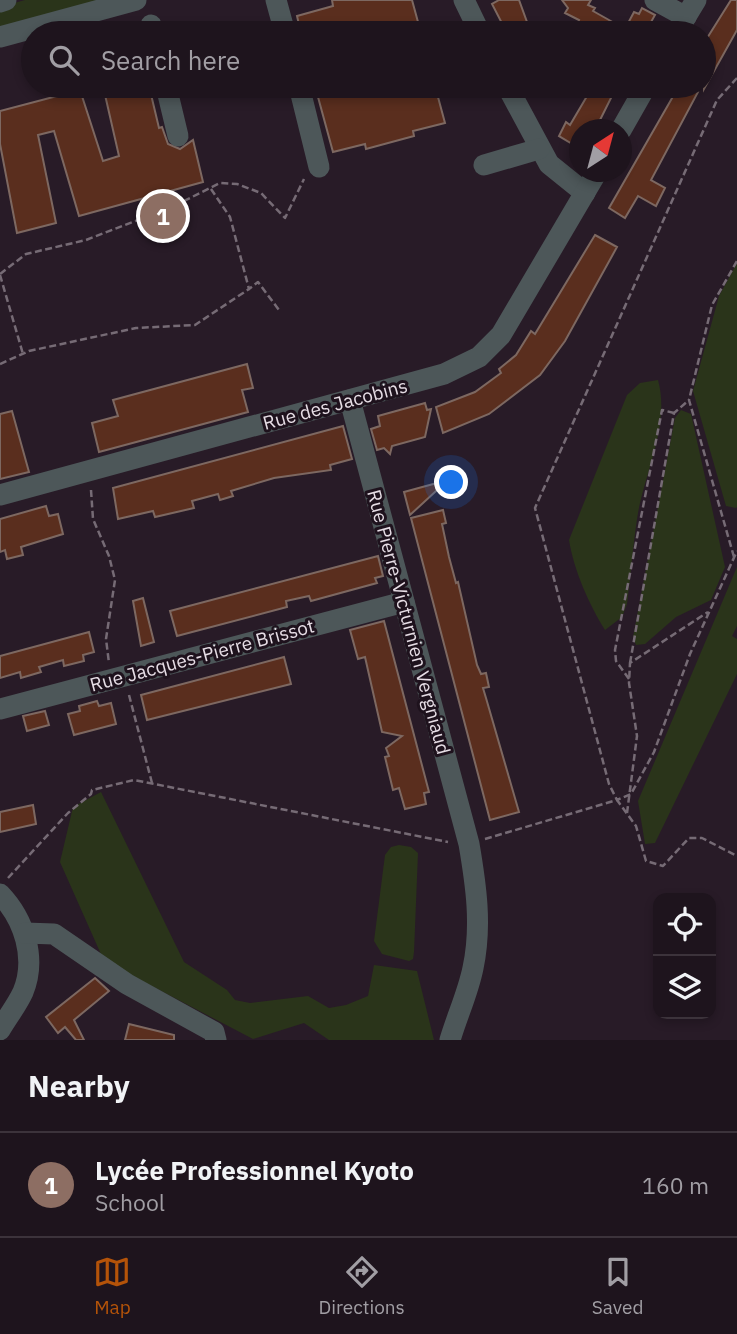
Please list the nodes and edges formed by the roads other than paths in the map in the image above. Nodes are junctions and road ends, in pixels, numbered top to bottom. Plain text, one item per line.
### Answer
1 (6, 0) edge
2 (136, 0) edge
3 (276, 0) edge
4 (464, 0) edge
5 (655, 0) edge
6 (0, 2) edge
7 (686, 17) edge
8 (59, 21) edge
9 (282, 21) edge
10 (474, 21) edge
11 (21, 31) edge
12 (0, 37) edge
13 (169, 98) edge
14 (302, 98) edge
15 (513, 98) edge
16 (639, 98) edge
17 (627, 119) edge
18 (178, 136) dead end
19 (539, 149) junction
20 (319, 163) road end
21 (484, 165) dead end
22 (591, 182) edge
23 (585, 193) junction
24 (351, 400) junction
25 (0, 495) edge
26 (404, 602) junction
27 (0, 709) edge
28 (1, 887) edge
29 (25, 933) junction
30 (0, 1030) edge
31 (216, 1040) edge
32 (450, 1040) edge

1 - 6 street
2 - 8 street
3 - 9 street
4 - 10 street
5 - 7 street
11 - 12 street
13 - 18 street
14 - 20 street
15 - 19 street
16 - 17 street
19 - 21 street
19 - 23 street
22 - 23 street, Rue des Jacobins
23 - 24 street, Rue des Jacobins
24 - 25 street, Rue des Jacobins
24 - 26 street, Rue Pierre-Victurnien Vergniaud
26 - 27 street, Rue Jacques-Pierre Brissot
26 - 32 street, Rue Pierre-Victurnien Vergniaud
28 - 29 street
29 - 30 street
29 - 31 street

